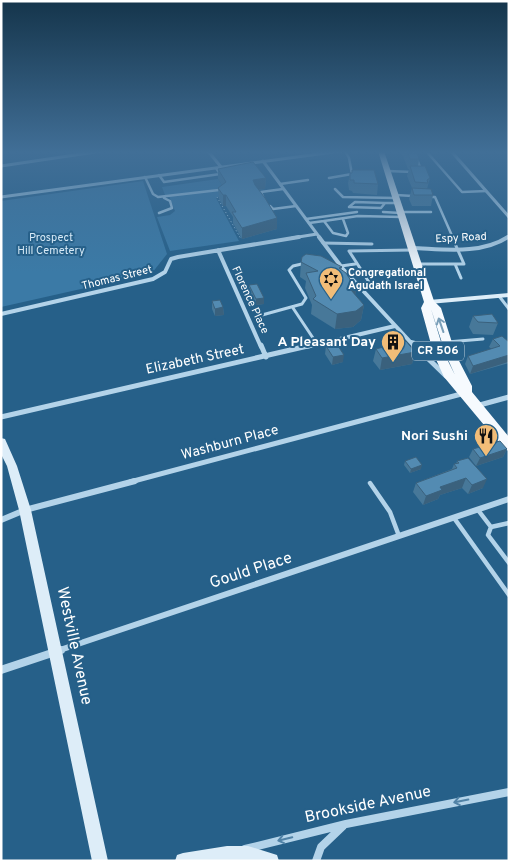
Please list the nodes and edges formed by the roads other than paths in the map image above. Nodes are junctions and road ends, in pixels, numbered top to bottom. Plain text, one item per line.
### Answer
1 (43, 191) edge
2 (152, 191) edge
3 (211, 191) edge
4 (272, 191) edge
5 (286, 191) edge
6 (338, 191) edge
7 (394, 191) edge
8 (461, 191) edge
9 (481, 191) edge
10 (486, 191) edge
11 (1, 197) edge
12 (164, 198) junction
13 (396, 199) junction
14 (384, 202) junction
15 (296, 206) junction
16 (358, 212) dead end
17 (383, 212) dead end
18 (431, 212) dead end
19 (159, 213) dead end
20 (401, 214) junction
21 (509, 217) edge
22 (343, 219) junction
23 (308, 221) junction
24 (324, 221) junction
25 (317, 234) junction
26 (509, 236) edge
27 (338, 237) junction
28 (324, 243) junction
29 (336, 243) junction
30 (372, 244) dead end
31 (457, 248) junction
32 (412, 249) junction
33 (218, 250) junction
34 (312, 263) edge
35 (355, 264) junction
36 (416, 264) junction
37 (455, 264) junction
38 (341, 266) junction
39 (361, 272) junction
40 (348, 274) junction
41 (341, 275) edge
42 (460, 278) dead end
43 (359, 286) junction
44 (509, 295) edge
45 (499, 296) junction
46 (429, 302) junction
47 (293, 308) junction
48 (509, 310) edge
49 (1, 314) edge
50 (262, 315) dead end
51 (395, 326) junction
52 (483, 339) dead end
53 (410, 342) junction
54 (317, 344) junction
55 (445, 347) junction
56 (266, 357) junction
57 (451, 379) junction
58 (466, 393) junction
59 (509, 397) edge
60 (475, 406) junction
61 (1, 417) edge
62 (1, 442) edge
63 (508, 444) edge
64 (370, 483) dead end
65 (509, 499) edge
66 (25, 510) junction
67 (478, 510) junction
68 (454, 518) junction
69 (1, 520) edge
70 (509, 523) edge
71 (491, 527) junction
72 (400, 536) junction
73 (509, 563) edge
74 (509, 595) edge
75 (57, 650) junction
76 (1, 670) edge
77 (509, 792) edge
78 (346, 824) junction
79 (234, 852) junction
80 (100, 861) edge
81 (183, 861) edge
82 (271, 861) edge
83 (316, 861) edge

1 - 11 street
2 - 12 lane
3 - 12 lane
4 - 15 lane
5 - 15 street
6 - 13 lane
7 - 13 main road, CR 506
8 - 9 lane
10 - 21 street
12 - 19 lane
13 - 14 lane
13 - 20 main road, CR 506
13 - 31 lane
14 - 14 lane
15 - 23 street
16 - 23 lane
17 - 20 lane
18 - 20 lane
20 - 22 lane
20 - 32 main road, CR 506
22 - 24 lane
22 - 27 lane
23 - 24 lane
23 - 25 street
24 - 27 lane
25 - 28 street
25 - 33 street, Thomas Street
26 - 31 street, Espy Road
27 - 29 lane
28 - 29 lane
28 - 38 street
29 - 30 lane
31 - 32 street, Espy Road
31 - 37 lane
32 - 35 lane
32 - 36 main road, CR 506
33 - 49 street, Thomas Street
33 - 56 street, Florence Place
34 - 47 lane
35 - 38 lane
35 - 39 lane
36 - 37 lane
36 - 46 main road, CR 506
37 - 42 lane
38 - 40 street
39 - 40 lane
39 - 43 lane
40 - 41 lane
40 - 43 street
43 - 51 street
44 - 45 street
45 - 46 street
45 - 48 lane
46 - 55 main road, CR 506
47 - 50 lane
47 - 54 lane
51 - 53 street
51 - 54 street, Elizabeth Street
52 - 55 lane
53 - 55 street
53 - 57 street
54 - 56 street, Elizabeth Street
55 - 57 main road, CR 506
55 - 58 main road, CR 506
56 - 61 street, Elizabeth Street
57 - 58 main road, CR 506
58 - 60 main road, CR 506
58 - 66 street, Washburn Place
59 - 60 street
60 - 63 main road, CR 506
62 - 66 street, Westville Avenue
64 - 72 lane
65 - 67 street, Gould Place
66 - 69 street, Washburn Place
66 - 75 street, Westville Avenue
67 - 68 street, Gould Place
67 - 71 lane
68 - 72 street, Gould Place
68 - 74 lane
70 - 71 lane
71 - 73 lane
72 - 75 street, Gould Place
75 - 76 street, Gould Place
75 - 80 street, Westville Avenue
77 -> 78 street, Brookside Avenue
78 -> 79 street, Brookside Avenue
78 - 83 street
79 - 81 street
79 - 82 street

